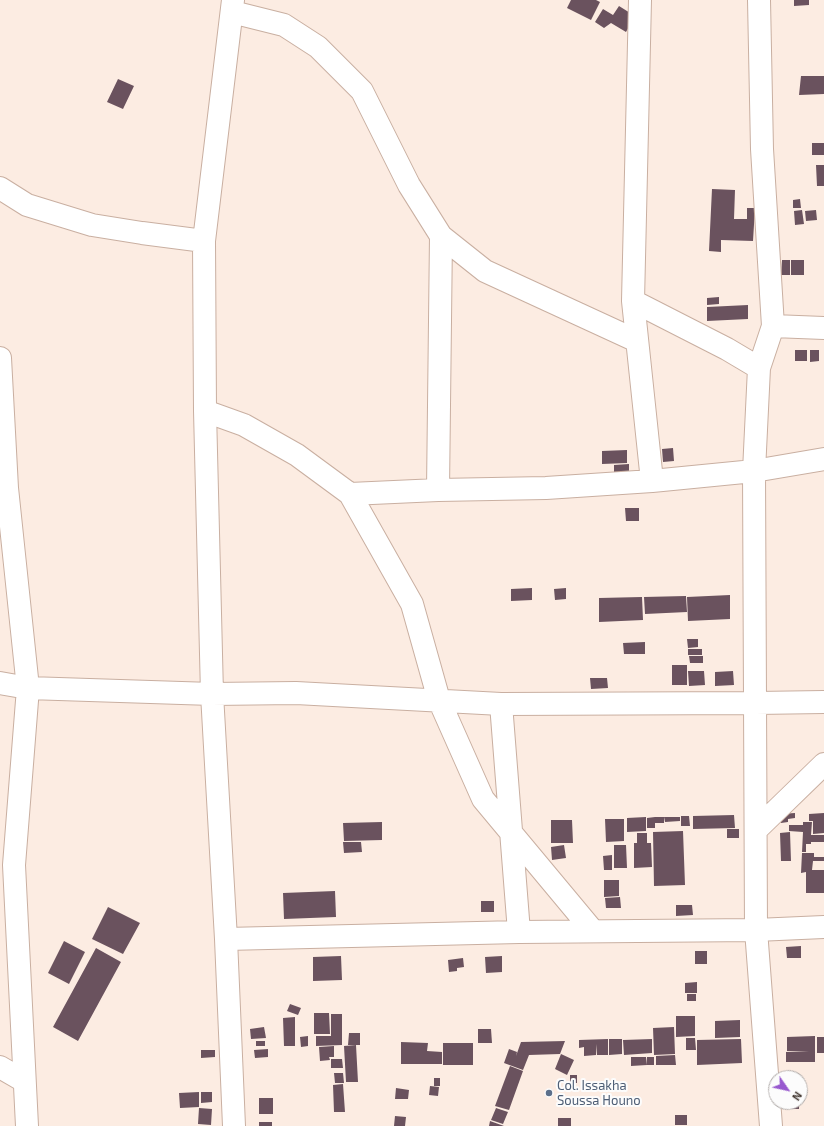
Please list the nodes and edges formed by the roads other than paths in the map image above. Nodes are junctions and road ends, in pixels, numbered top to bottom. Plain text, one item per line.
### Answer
1 (640, 0) edge
2 (759, 0) edge
3 (233, 6) edge
4 (0, 188) edge
5 (441, 236) junction
6 (204, 241) junction
7 (633, 301) junction
8 (774, 326) junction
9 (824, 328) edge
10 (637, 341) junction
11 (0, 358) edge
12 (759, 368) junction
13 (205, 411) junction
14 (824, 459) edge
15 (754, 471) junction
16 (652, 481) junction
17 (3, 486) edge
18 (438, 490) junction
19 (350, 494) junction
20 (0, 683) edge
21 (28, 688) junction
22 (212, 694) junction
23 (439, 700) junction
24 (824, 702) edge
25 (501, 704) junction
26 (756, 704) junction
27 (824, 764) edge
28 (756, 830) junction
29 (511, 833) junction
30 (824, 927) edge
31 (756, 930) junction
32 (593, 931) junction
33 (519, 932) junction
34 (226, 939) junction
35 (0, 1067) edge
36 (24, 1081) junction
37 (27, 1126) edge
38 (234, 1126) edge
39 (770, 1126) edge

1 - 7 street
2 - 8 street
3 - 5 street
3 - 6 street
4 - 6 street
5 - 10 street
5 - 18 street
6 - 13 street
7 - 10 street
7 - 12 street
8 - 9 street
8 - 12 street
10 - 16 street
11 - 17 street
12 - 15 street
13 - 19 street
13 - 22 street
14 - 15 street
15 - 16 street
15 - 26 street
16 - 18 street
17 - 21 street
18 - 19 street
19 - 23 street
20 - 21 street
21 - 22 street
21 - 36 street
22 - 23 street
22 - 34 street
23 - 25 street
23 - 29 street
24 - 26 street
25 - 26 street
25 - 29 street
26 - 28 street
27 - 28 street
28 - 31 street
29 - 32 street
29 - 33 street
30 - 31 street
31 - 32 street
31 - 39 street
32 - 33 street
33 - 34 street
34 - 38 street
35 - 36 street
36 - 37 street

